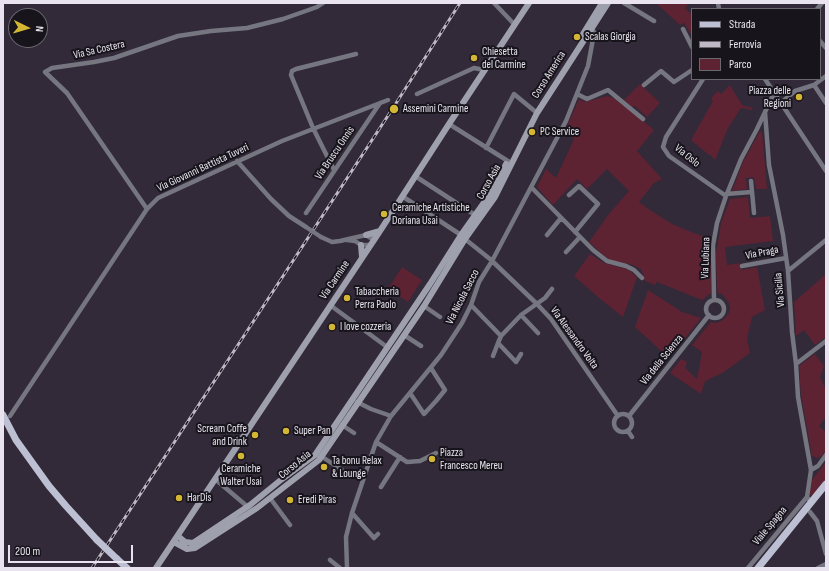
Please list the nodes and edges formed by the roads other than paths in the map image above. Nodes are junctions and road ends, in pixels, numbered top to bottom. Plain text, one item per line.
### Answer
1 (323, 3) edge
2 (494, 3) edge
3 (529, 3) edge
4 (603, 3) edge
5 (624, 3) edge
6 (654, 21) dead end
7 (514, 24) junction
8 (590, 27) junction
9 (683, 29) dead end
10 (691, 45) edge
11 (356, 54) dead end
12 (484, 70) junction
13 (691, 71) edge
14 (702, 80) edge
15 (766, 80) edge
16 (821, 80) edge
17 (644, 85) dead end
18 (814, 85) junction
19 (774, 93) junction
20 (417, 94) dead end
21 (577, 94) junction
22 (388, 100) dead end
23 (782, 102) junction
24 (380, 103) junction
25 (826, 103) edge
26 (536, 111) junction
27 (765, 112) junction
28 (644, 119) dead end
29 (448, 124) junction
30 (313, 128) junction
31 (757, 129) junction
32 (766, 130) junction
33 (486, 148) junction
34 (237, 161) junction
35 (509, 162) junction
36 (334, 170) junction
37 (826, 171) edge
38 (416, 176) junction
39 (751, 181) dead end
40 (531, 187) junction
41 (752, 192) junction
42 (569, 195) dead end
43 (726, 195) junction
44 (402, 196) junction
45 (148, 209) junction
46 (306, 213) dead end
47 (754, 213) dead end
48 (475, 215) junction
49 (561, 218) junction
50 (380, 231) junction
51 (575, 232) junction
52 (366, 235) junction
53 (547, 235) dead end
54 (463, 237) junction
55 (580, 237) junction
56 (345, 240) junction
57 (826, 240) edge
58 (372, 242) junction
59 (361, 245) junction
60 (566, 252) dead end
61 (786, 258) junction
62 (361, 259) junction
63 (492, 261) junction
64 (742, 266) dead end
65 (788, 271) junction
66 (642, 278) dead end
67 (552, 289) dead end
68 (714, 300) junction
69 (537, 304) junction
70 (330, 305) junction
71 (471, 305) junction
72 (424, 306) junction
73 (521, 315) junction
74 (709, 315) junction
75 (440, 317) dead end
76 (538, 333) dead end
77 (404, 335) junction
78 (500, 336) junction
79 (826, 341) edge
80 (498, 343) junction
81 (421, 346) dead end
82 (387, 347) junction
83 (521, 354) dead end
84 (493, 356) dead end
85 (796, 364) junction
86 (431, 368) junction
87 (410, 393) junction
88 (357, 402) junction
89 (6, 415) edge
90 (391, 416) junction
91 (618, 416) junction
92 (629, 416) junction
93 (342, 425) junction
94 (628, 431) junction
95 (354, 433) dead end
96 (632, 437) dead end
97 (376, 442) junction
98 (436, 453) dead end
99 (826, 455) edge
100 (321, 456) junction
101 (400, 457) junction
102 (342, 470) dead end
103 (811, 470) junction
104 (291, 472) junction
105 (295, 478) junction
106 (215, 479) junction
107 (826, 484) edge
108 (381, 488) dead end
109 (826, 492) edge
110 (270, 498) junction
111 (809, 499) junction
112 (248, 507) junction
113 (810, 512) junction
114 (352, 513) junction
115 (290, 525) dead end
116 (378, 534) dead end
117 (178, 536) junction
118 (174, 542) junction
119 (826, 554) edge
120 (330, 560) dead end
121 (826, 564) edge
122 (127, 568) edge
123 (157, 568) edge
124 (340, 568) edge
125 (347, 568) edge
126 (748, 568) edge
127 (758, 568) edge
128 (764, 568) edge
129 (818, 568) edge

1 - 45 street, Via Sa Costera
2 - 7 street
3 - 7 street, Via Carmine
4 - 8 street, Corso America
5 - 6 street
7 - 12 street, Via Carmine
8 - 21 street, Via Nicola Sacco
8 - 26 street, Corso America
9 - 10 street
11 - 30 street
12 - 20 street
12 - 29 street, Via Carmine
13 - 17 street
14 - 43 street, Via Oslo
15 - 19 street
16 - 18 street
18 - 23 street
18 - 25 street
19 - 23 street
19 - 27 street, Via Sicilia
21 - 28 street
21 - 40 street, Via Nicola Sacco
22 - 24 street, Via Giovanni Battista Tuveri
23 - 37 street
24 - 30 street, Via Giovanni Battista Tuveri
24 - 36 street, Via Bruscu Onnis
26 - 33 street
26 - 35 street, Corso America
27 - 31 street, Via Lubiana
27 - 32 street, Via Sicilia
29 - 33 street
29 - 38 street, Via Carmine
30 - 34 street, Via Giovanni Battista Tuveri
30 - 36 street
31 - 32 street
31 - 43 street, Via Lubiana
32 - 61 street, Via Sicilia
33 - 35 street
34 - 45 street, Via Giovanni Battista Tuveri
34 - 56 street, bridge
35 - 48 street, Corso Asia
35 - 54 street, Corso Asia
36 - 46 street, Via Bruscu Onnis
38 - 44 street, Via Carmine
38 - 48 street
39 - 41 street
40 - 49 street
40 - 63 street, Via Nicola Sacco
41 - 43 street
41 - 47 street
42 - 51 street
43 - 68 street, Via Lubiana
44 - 50 street, Via Carmine
44 - 54 street, Via Alessandro Volta
45 - 89 street, Via Giovanni Battista Tuveri
48 - 54 street, Corso Asia
49 - 51 street
49 - 53 street
50 - 52 street
50 - 58 street, Via Carmine
51 - 55 street
52 - 56 street
52 - 58 street
54 - 63 street, Via Alessandro Volta
54 - 72 street, Corso Asia
54 - 82 street, Corso Asia
55 - 60 street
55 - 66 street
56 - 59 street
57 - 65 street
58 - 59 street
58 - 62 street, Via Carmine
59 - 62 street
61 - 64 street, Via Praga
61 - 65 street, Via Sicilia
62 - 70 street, Via Carmine
63 - 69 street, Via Alessandro Volta
63 - 71 street, Via Nicola Sacco
65 - 85 street, Via Sicilia
67 - 69 street
68 - 74 street
68 - 74 street
69 - 73 street
69 - 91 street, Via Alessandro Volta
70 - 82 street
70 - 106 street, Via Carmine
71 - 78 street
71 - 86 street, Via Nicola Sacco
72 - 75 street
72 - 77 street, Corso Asia
73 - 76 street
73 - 78 street
74 - 92 street, Via della Scienza
77 - 81 street
77 - 88 street, Corso Asia
78 - 80 street
79 - 85 street
80 - 83 street
80 - 84 street
82 - 104 street, Corso Asia
85 - 103 street, Via Sicilia
86 - 87 street, Via Nicola Sacco
86 - 87 street
87 - 90 street, Via Nicola Sacco
88 - 90 street
88 - 93 street, Corso Asia
89 - 122 main road, bridge
90 - 97 street, Via Nicola Sacco
91 - 92 street
91 - 94 street
92 - 94 street
93 - 95 street
93 - 100 street, Corso Asia
94 - 96 street
97 - 101 street
97 - 114 street, Via Nicola Sacco
98 - 101 street
99 - 103 street
100 - 102 street
100 - 105 street, Corso Asia
101 - 108 street
103 - 111 street, Via Sicilia
104 - 105 street
104 - 112 street, Corso Asia
105 - 110 street, Corso Asia
106 - 112 street
106 - 117 street, Via Carmine
107 - 111 main road
109 - 113 main road
110 - 115 street
110 - 118 street, Corso Asia
111 - 126 street, Viale Spagna
111 - 127 main road
112 - 117 street, Corso Asia
113 - 119 street
113 - 128 main road
114 - 116 street
114 - 125 street, Via Nicola Sacco
117 - 118 street, Via Carmine
118 - 123 street, Via Carmine
120 - 124 street
121 - 129 street

